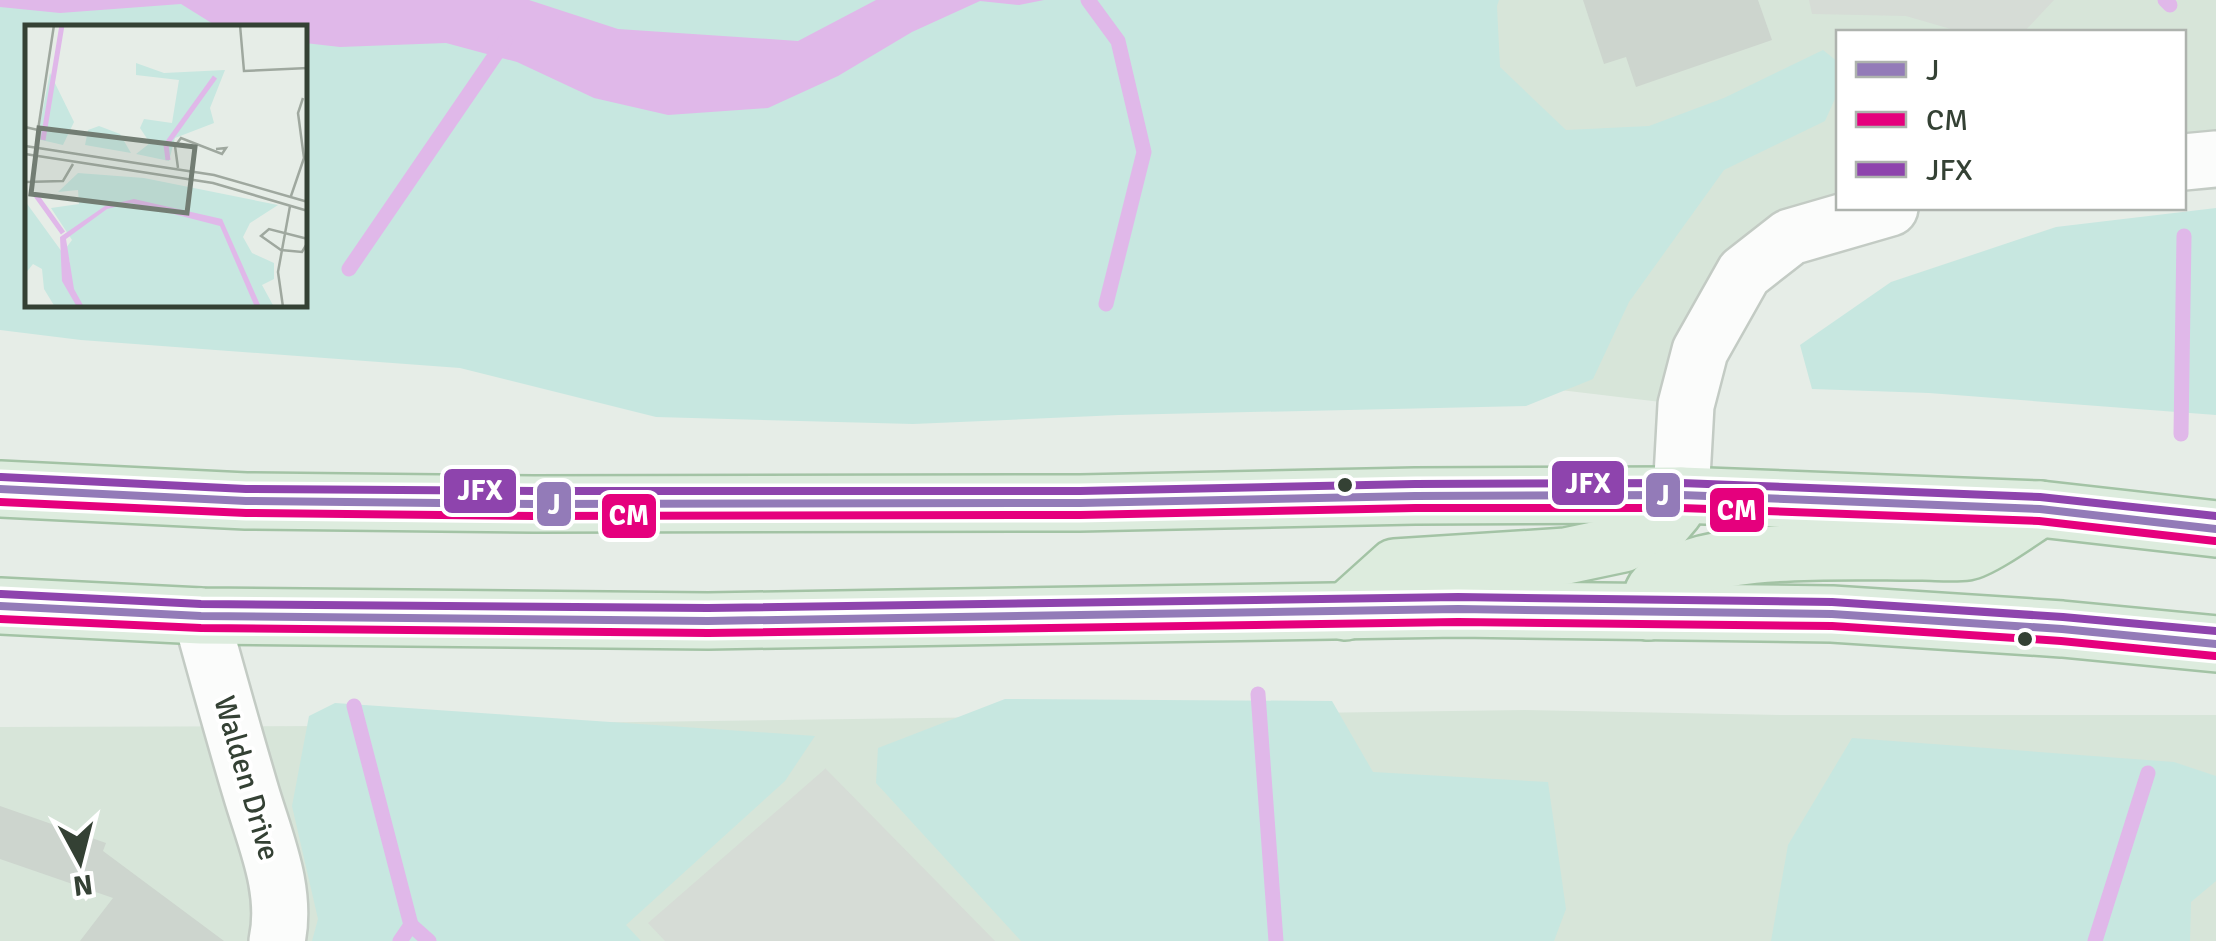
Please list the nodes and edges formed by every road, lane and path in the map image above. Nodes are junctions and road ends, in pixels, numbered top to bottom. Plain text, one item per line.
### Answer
1 (2216, 159) edge
2 (2186, 162) edge
3 (1883, 210) edge
4 (0, 490) edge
5 (1681, 494) junction
6 (2040, 510) junction
7 (2216, 529) edge
8 (0, 606) edge
9 (1345, 612) junction
10 (1648, 612) junction
11 (200, 616) junction
12 (2216, 644) edge
13 (277, 941) edge

1 - 2 street
3 - 5 street
4 - 5 highway
5 - 6 highway
5 - 9 highway
6 - 7 highway
6 - 10 highway
8 - 11 highway
9 - 10 highway
9 - 11 highway
10 - 12 highway
11 - 13 street, Walden Drive

